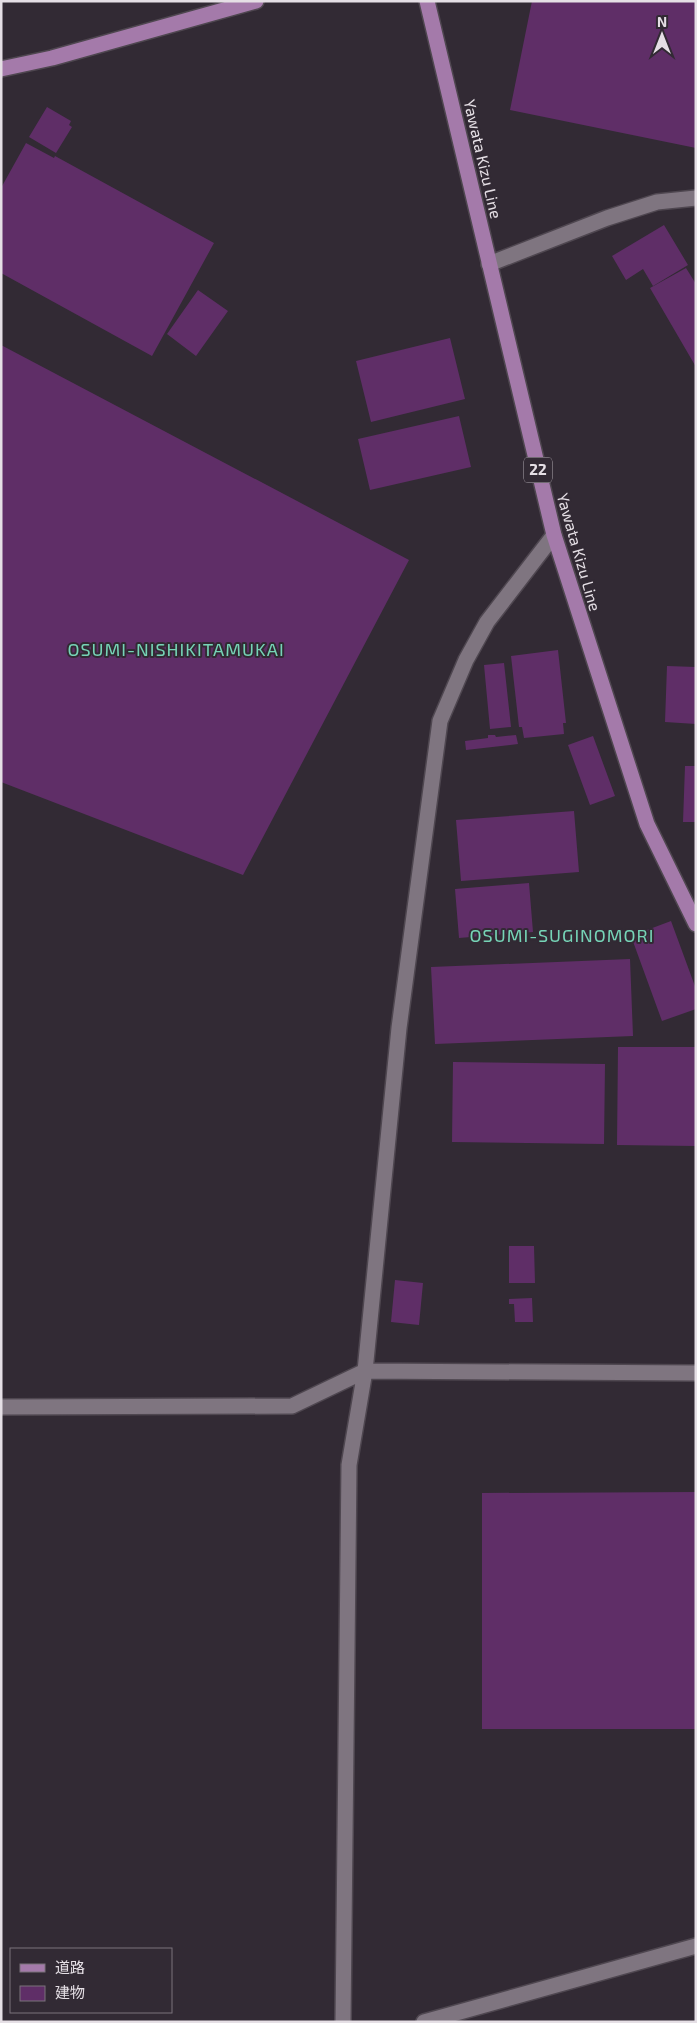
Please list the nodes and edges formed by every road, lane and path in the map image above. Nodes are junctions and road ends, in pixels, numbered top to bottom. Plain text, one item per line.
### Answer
1 (256, 1) edge
2 (427, 1) edge
3 (1, 69) edge
4 (696, 198) edge
5 (489, 264) junction
6 (554, 535) junction
7 (696, 924) edge
8 (365, 1371) junction
9 (696, 1373) edge
10 (1, 1407) edge
11 (696, 1946) edge
12 (343, 2022) edge
13 (424, 2022) edge

1 - 3 main road
2 - 5 main road, Yawata Kizu Line / 22
4 - 5 street
5 - 6 main road, Yawata Kizu Line / 22
6 - 7 main road, Yawata Kizu Line / 22
6 - 8 street
8 - 9 street
8 - 10 street
8 - 12 street
11 - 13 street

